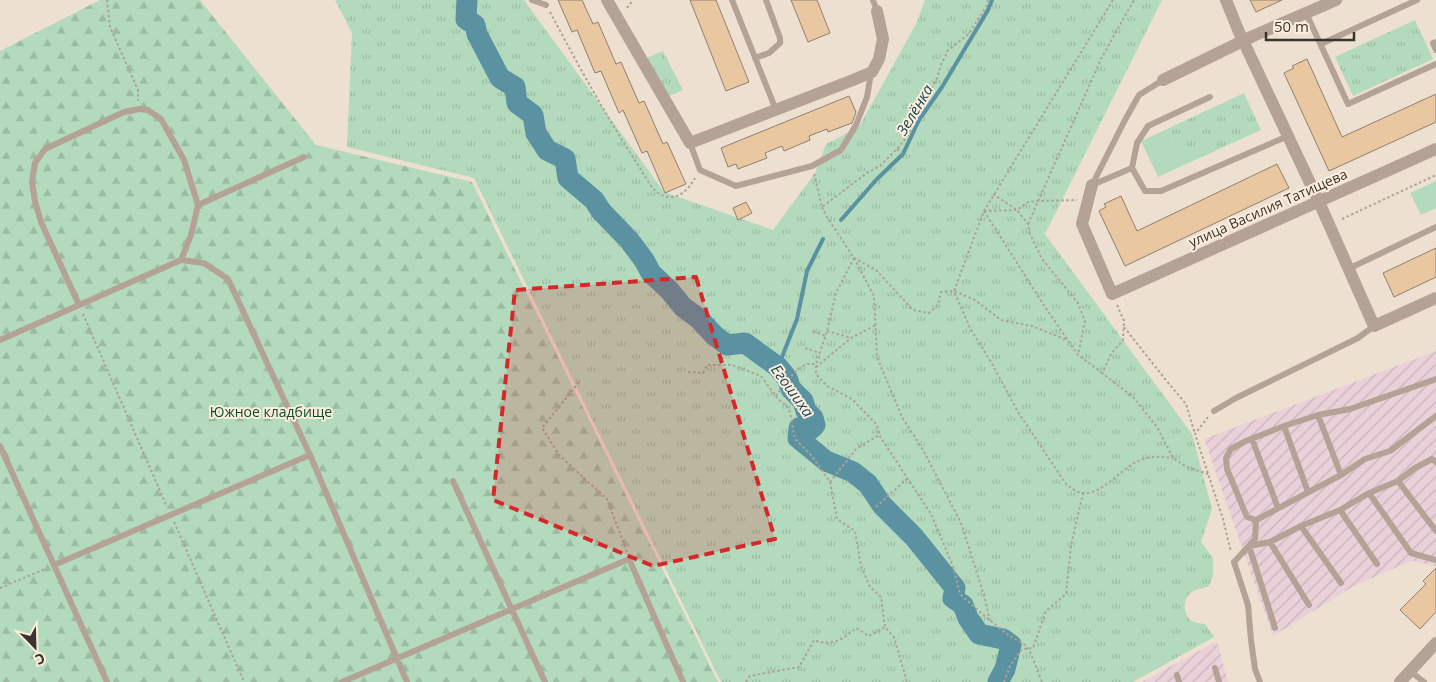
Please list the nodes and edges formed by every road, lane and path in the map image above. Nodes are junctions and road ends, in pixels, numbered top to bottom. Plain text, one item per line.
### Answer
1 (107, 0) edge
2 (532, 0) edge
3 (607, 0) edge
4 (732, 0) edge
5 (766, 0) edge
6 (988, 0) edge
7 (1113, 0) edge
8 (1134, 0) edge
9 (1226, 0) edge
10 (1336, 0) edge
11 (1417, 0) edge
12 (546, 5) joint
13 (875, 5) edge
14 (1306, 13) junction
15 (1244, 42) junction
16 (1436, 42) edge
17 (1320, 44) junction
18 (1436, 50) edge
19 (755, 58) junction
20 (1436, 64) edge
21 (872, 72) junction
22 (1163, 80) joint
23 (1210, 97) dead end
24 (139, 109) junction
25 (776, 110) junction
26 (1288, 136) junction
27 (690, 143) junction
28 (896, 149) junction
29 (1436, 149) edge
30 (902, 153) dead end
31 (304, 157) dead end
32 (1132, 168) junction
33 (700, 170) junction
34 (814, 173) dead end
35 (1436, 175) edge
36 (1092, 185) junction
37 (993, 194) junction
38 (1088, 200) junction
39 (1037, 201) junction
40 (1319, 202) junction
41 (198, 205) junction
42 (822, 207) junction
43 (1017, 210) junction
44 (984, 211) junction
45 (1342, 219) dead end
46 (1028, 224) junction
47 (1436, 227) edge
48 (854, 258) junction
49 (181, 260) junction
50 (1348, 269) junction
51 (954, 291) junction
52 (1112, 294) junction
53 (1436, 298) edge
54 (79, 305) junction
55 (876, 326) junction
56 (1374, 326) junction
57 (1124, 327) junction
58 (813, 331) dead end
59 (827, 331) junction
60 (826, 336) junction
61 (851, 338) junction
62 (0, 340) edge
63 (1067, 340) junction
64 (805, 348) dead end
65 (820, 354) junction
66 (1078, 355) junction
67 (816, 365) junction
68 (688, 372) dead end
69 (1102, 373) junction
70 (1436, 380) edge
71 (579, 382) dead end
72 (776, 396) junction
73 (1214, 411) joint
74 (1318, 415) junction
75 (1436, 416) edge
76 (1284, 426) junction
77 (879, 434) junction
78 (1195, 434) junction
79 (1252, 439) junction
80 (0, 446) edge
81 (310, 455) junction
82 (1173, 458) junction
83 (1436, 462) edge
84 (1208, 474) junction
85 (1341, 475) junction
86 (908, 478) junction
87 (454, 481) dead end
88 (1398, 481) junction
89 (830, 482) junction
90 (1308, 492) junction
91 (1083, 493) junction
92 (1369, 493) junction
93 (876, 507) dead end
94 (1278, 508) junction
95 (1340, 510) junction
96 (171, 514) junction
97 (1256, 520) junction
98 (1301, 526) junction
99 (1436, 530) edge
100 (1270, 542) junction
101 (1249, 546) junction
102 (629, 559) junction
103 (1436, 560) edge
104 (1234, 562) junction
105 (1377, 564) dead end
106 (54, 565) junction
107 (1341, 583) dead end
108 (0, 588) edge
109 (1309, 605) dead end
110 (512, 609) junction
111 (990, 621) junction
112 (885, 627) junction
113 (1275, 628) dead end
114 (1436, 643) edge
115 (1027, 648) junction
116 (397, 658) junction
117 (1215, 668) dead end
118 (1410, 670) junction
119 (1177, 675) dead end
120 (107, 682) edge
121 (244, 682) edge
122 (342, 682) edge
123 (407, 682) edge
124 (545, 682) edge
125 (683, 682) edge
126 (746, 682) edge
127 (907, 682) edge
128 (1004, 682) edge
129 (1042, 682) edge
130 (1179, 682) edge
131 (1219, 682) edge
132 (1260, 682) edge
133 (1400, 682) edge
134 (1424, 682) edge

1 - 24 path
2 - 12 lane
3 - 27 street
4 - 19 lane
5 - 19 lane
6 - 28 path
7 - 37 path
8 - 39 path
9 - 15 street
10 - 14 street
11 - 17 lane
12 - 33 path
13 - 21 street
14 - 15 street
14 - 17 lane
15 - 22 street
15 - 26 street
16 - 18 lane
17 - 20 lane
19 - 25 lane
21 - 25 street
21 - 33 lane
22 - 36 lane
23 - 32 lane
24 - 41 lane
24 - 54 lane
25 - 27 street
26 - 32 lane
26 - 40 street
27 - 33 lane
28 - 30 path
28 - 42 path
29 - 40 street, улица Василия Татищева
31 - 41 lane
32 - 36 lane
34 - 42 path
35 - 45 path
36 - 38 street
37 - 43 path
37 - 44 path
38 - 39 path
38 - 52 street
39 - 43 path
39 - 46 path
40 - 50 street
40 - 52 street, улица Василия Татищева
41 - 49 lane
42 - 48 path, bridge
43 - 44 path
43 - 46 path
44 - 51 path
44 - 63 path
46 - 66 path
47 - 50 lane
48 - 51 path
48 - 55 path
48 - 59 path, bridge
49 - 54 lane
49 - 81 lane
50 - 56 street
51 - 63 path
51 - 91 path
52 - 57 path
53 - 56 street
54 - 62 lane
54 - 96 path
55 - 61 path
55 - 111 path
56 - 73 lane
57 - 69 path
57 - 78 path
58 - 60 path
59 - 60 path, bridge
59 - 61 path
60 - 65 path, bridge
61 - 67 path
63 - 66 path
64 - 65 path
65 - 67 path, bridge
66 - 69 path
67 - 72 path
67 - 77 path, bridge
68 - 72 path
69 - 82 path
70 - 74 lane
71 - 102 path
72 - 89 path
73 - 78 path
74 - 76 lane
74 - 85 lane
75 - 85 lane
76 - 79 lane
76 - 90 lane
77 - 86 path, bridge
77 - 89 path
78 - 84 path
79 - 94 lane
79 - 97 lane
80 - 106 lane
81 - 96 lane
81 - 116 lane
82 - 84 path
82 - 91 path
83 - 88 lane
84 - 104 path
85 - 90 lane
86 - 93 path
86 - 111 path, bridge
87 - 110 lane
88 - 92 lane
88 - 99 lane
89 - 112 path
90 - 94 lane
91 - 115 path
92 - 95 lane
92 - 103 lane
94 - 97 lane
95 - 98 lane
95 - 105 lane
96 - 106 lane
96 - 121 path
97 - 101 lane
98 - 100 lane
98 - 107 lane
100 - 101 lane
100 - 109 lane
101 - 104 lane
101 - 113 lane
102 - 110 lane
102 - 125 lane
104 - 132 lane
106 - 108 path
106 - 120 lane
110 - 116 lane
110 - 124 lane
111 - 115 path, bridge
112 - 126 path
112 - 127 path
114 - 118 street
115 - 128 path
115 - 129 path, bridge
116 - 122 lane
116 - 123 lane
117 - 131 lane
118 - 133 street
118 - 134 lane
119 - 130 lane

